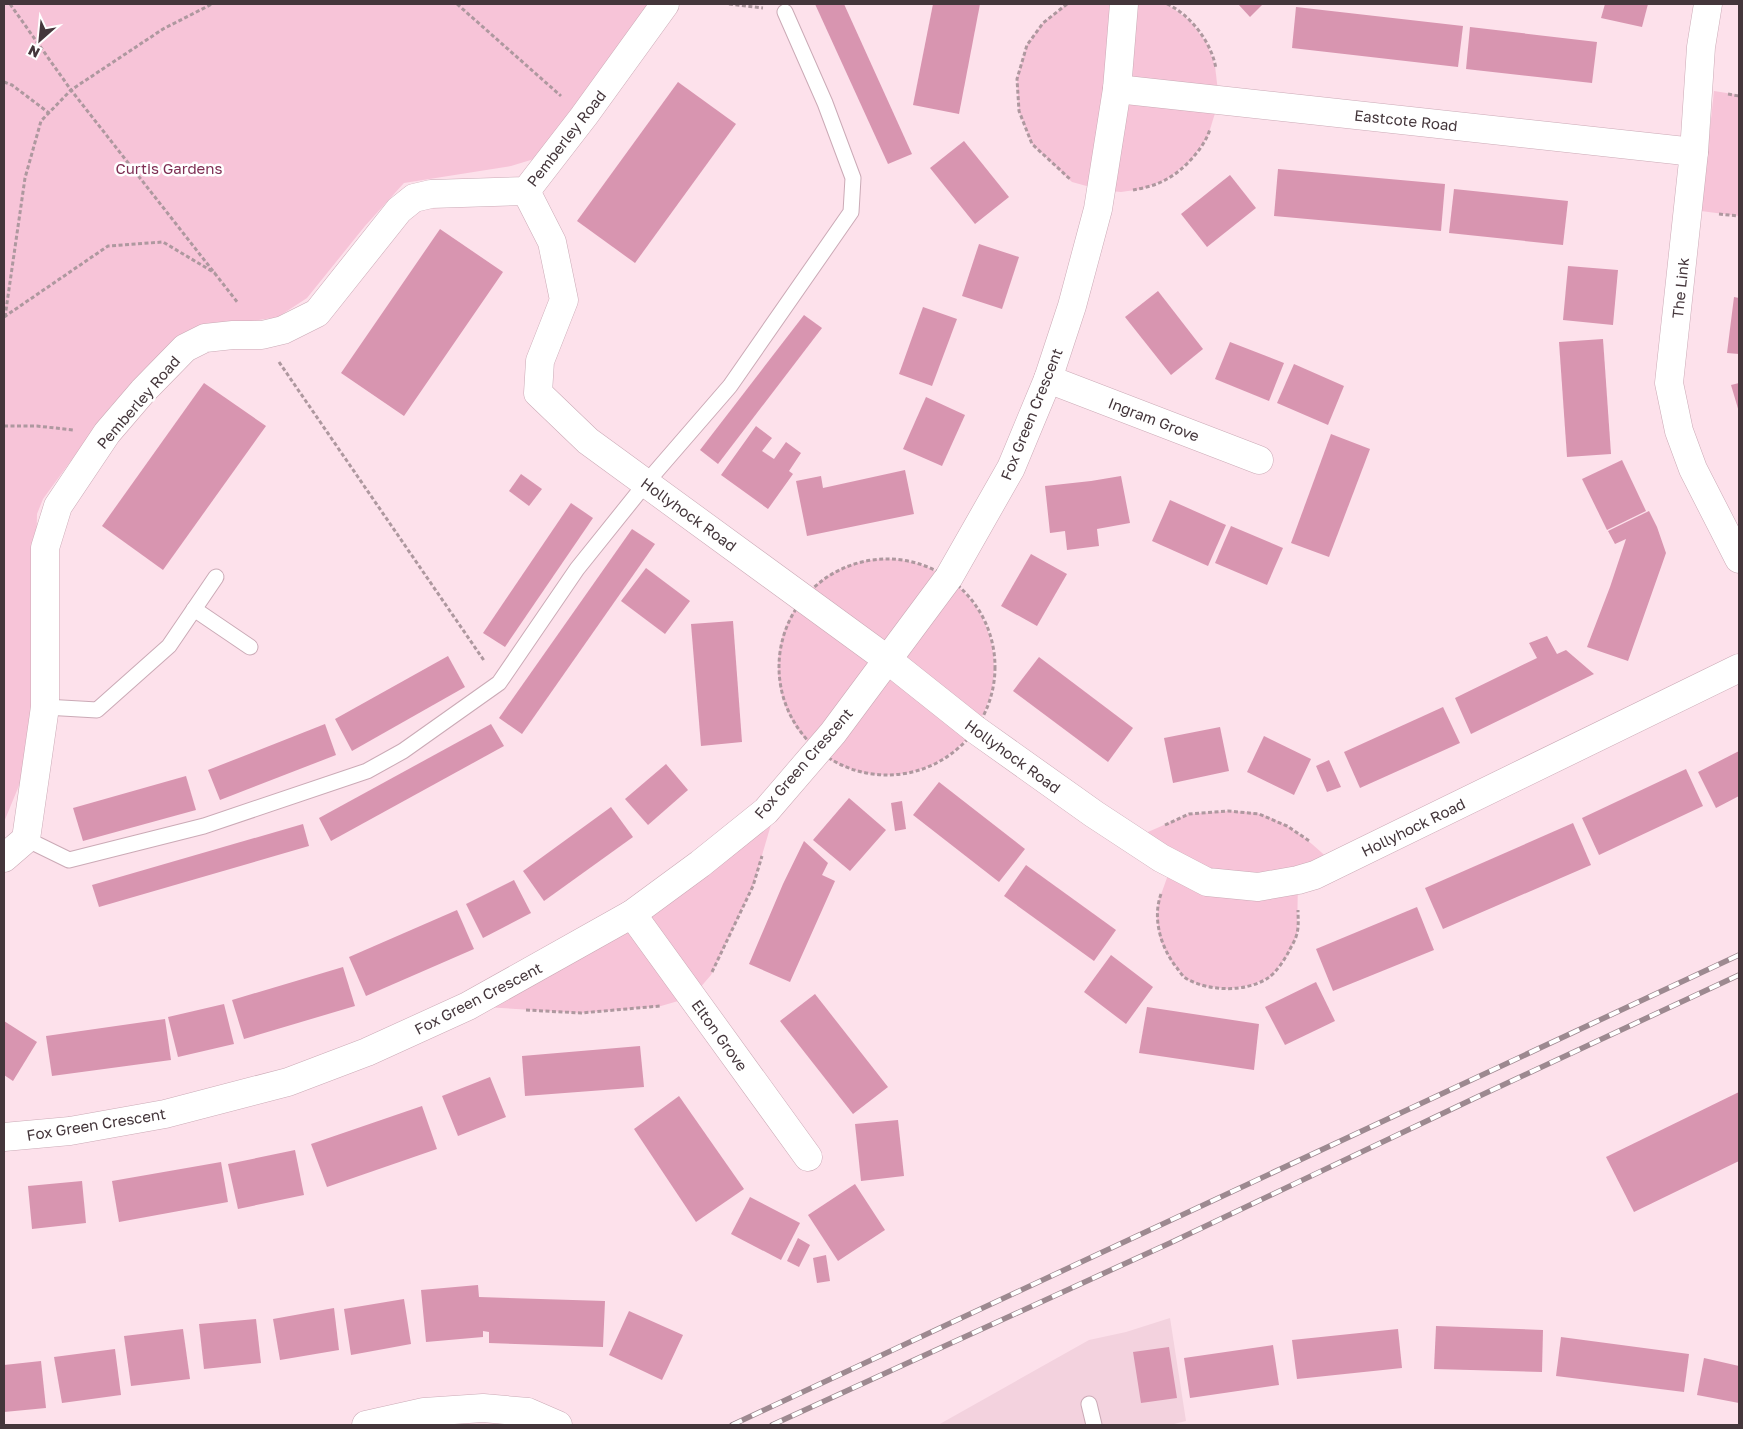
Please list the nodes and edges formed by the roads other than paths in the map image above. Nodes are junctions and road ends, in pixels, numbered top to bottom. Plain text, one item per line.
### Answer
1 (665, 4) edge
2 (1124, 4) edge
3 (1708, 4) edge
4 (785, 12) road end
5 (1117, 89) junction
6 (1694, 152) junction
7 (526, 190) junction
8 (1048, 379) junction
9 (1259, 460) dead end
10 (646, 483) junction
11 (1739, 560) edge
12 (216, 577) dead end
13 (194, 609) junction
14 (250, 647) dead end
15 (888, 660) junction
16 (1739, 668) edge
17 (45, 707) junction
18 (26, 839) junction
19 (4, 858) edge
20 (632, 914) junction
21 (4, 1137) edge
22 (808, 1156) dead end
23 (1089, 1404) dead end
24 (366, 1425) edge
25 (558, 1425) edge
26 (1094, 1425) edge

1 - 7 street, Pemberley Road
2 - 5 street, Fox Green Crescent
3 - 6 street, The Link
4 - 10 lane
5 - 6 street, Eastcote Road
5 - 8 street, Fox Green Crescent
6 - 11 street, The Link
7 - 10 street, Hollyhock Road
7 - 17 street, Pemberley Road
8 - 9 street, Ingram Grove
8 - 15 street, Fox Green Crescent
10 - 15 street, Hollyhock Road
10 - 18 lane
12 - 13 lane
13 - 14 lane
13 - 17 lane
15 - 16 street, Hollyhock Road
15 - 20 street, Fox Green Crescent
17 - 18 street, Pemberley Road
18 - 19 street
20 - 21 street, Fox Green Crescent
20 - 22 street, Elton Grove
23 - 26 lane
24 - 25 street

